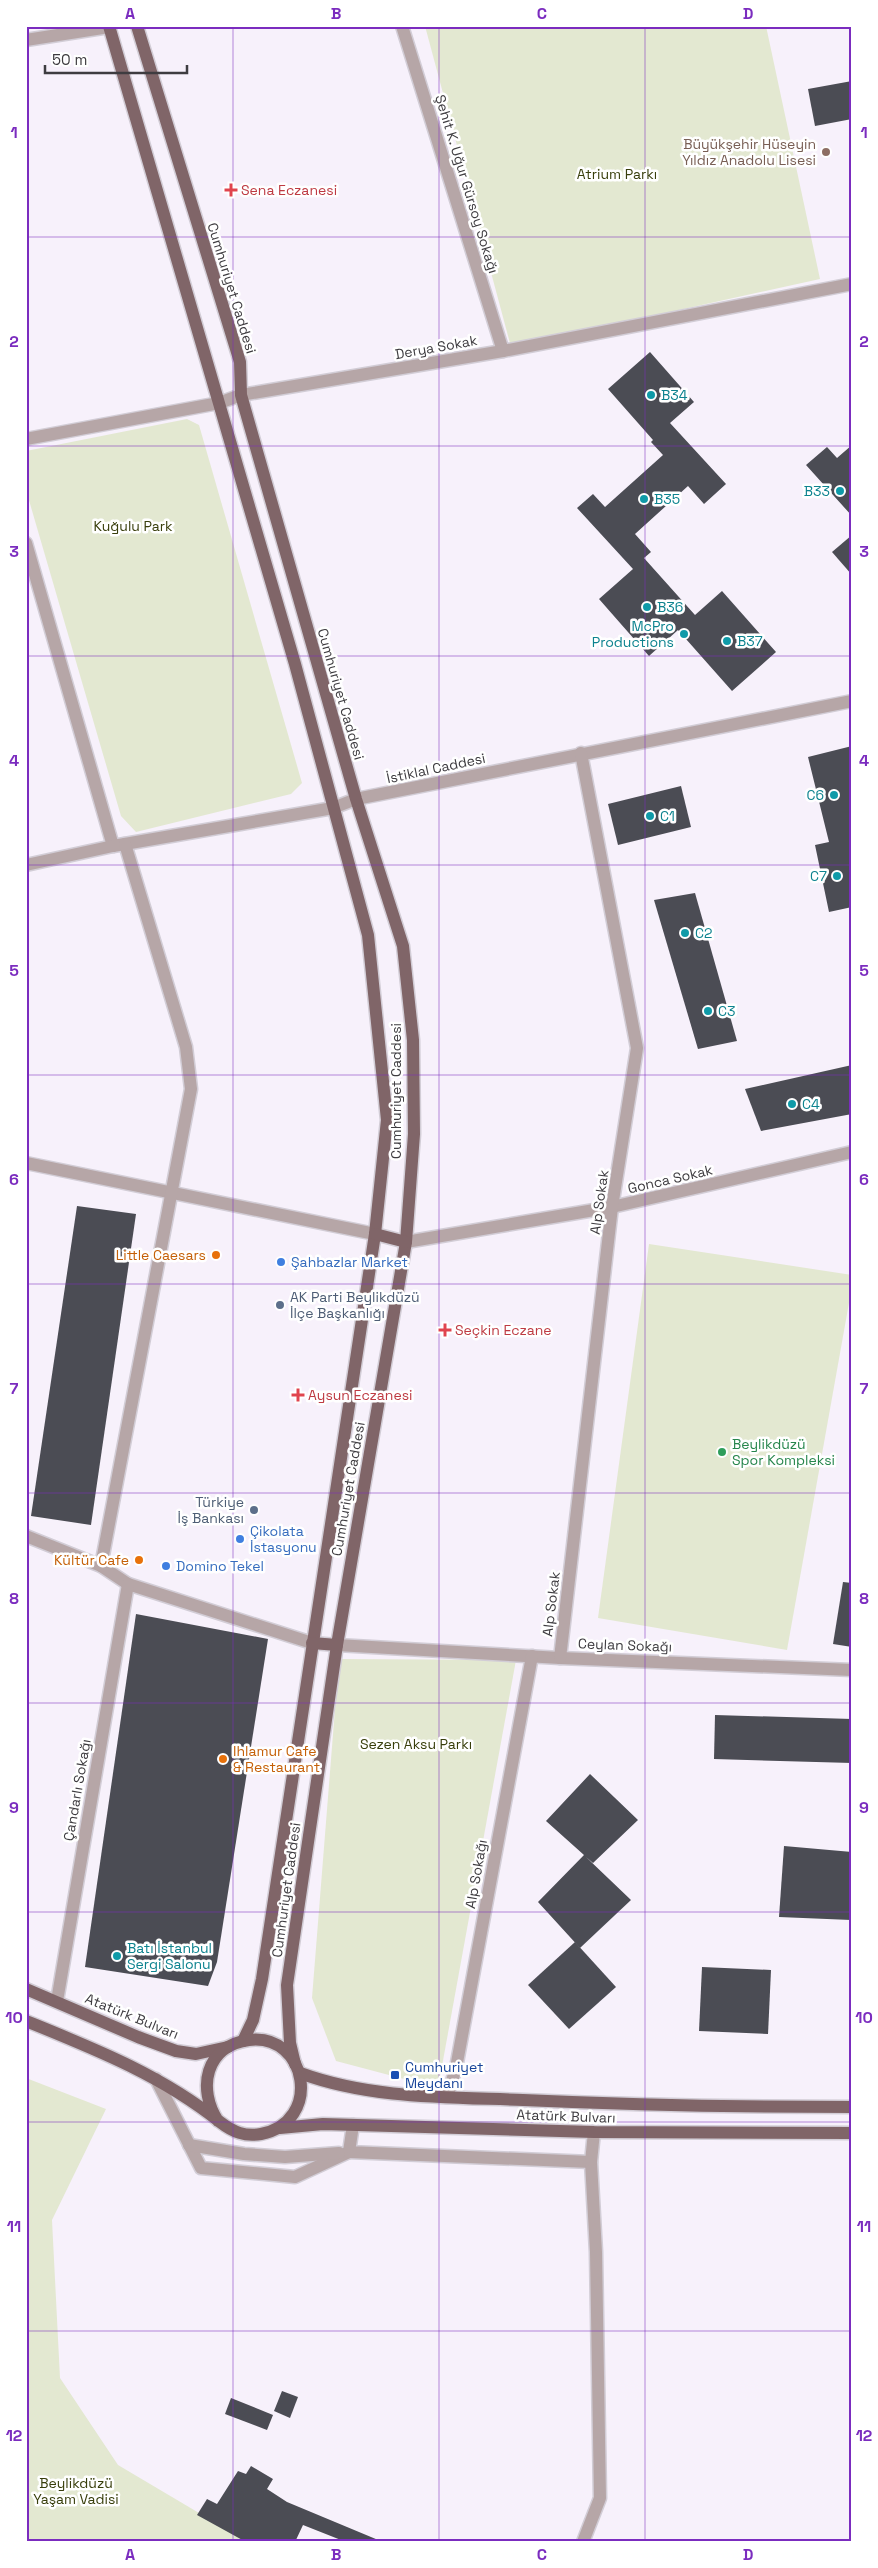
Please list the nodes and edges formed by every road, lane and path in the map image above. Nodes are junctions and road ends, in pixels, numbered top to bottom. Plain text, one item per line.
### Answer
1 (110, 26) edge
2 (136, 26) edge
3 (402, 26) edge
4 (26, 40) edge
5 (852, 284) edge
6 (503, 351) junction
7 (242, 396) junction
8 (219, 403) junction
9 (26, 439) edge
10 (26, 543) edge
11 (852, 701) edge
12 (582, 754) junction
13 (356, 800) junction
14 (332, 808) junction
15 (119, 845) junction
16 (26, 865) edge
17 (852, 1152) edge
18 (26, 1163) edge
19 (171, 1194) junction
20 (612, 1207) junction
21 (375, 1234) junction
22 (406, 1242) junction
23 (26, 1536) edge
24 (101, 1566) junction
25 (128, 1584) junction
26 (312, 1643) junction
27 (337, 1645) junction
28 (532, 1656) junction
29 (560, 1658) junction
30 (852, 1670) edge
31 (26, 1989) edge
32 (57, 2001) junction
33 (26, 2021) edge
34 (243, 2041) junction
35 (228, 2047) junction
36 (298, 2068) junction
37 (156, 2078) junction
38 (447, 2097) junction
39 (852, 2107) edge
40 (218, 2120) junction
41 (352, 2125) junction
42 (280, 2128) junction
43 (594, 2132) junction
44 (852, 2133) edge
45 (189, 2144) junction
46 (349, 2152) junction
47 (591, 2162) junction
48 (584, 2542) edge

1 - 4 street
1 - 8 main road, Cumhuriyet Caddesi
2 - 7 main road, Cumhuriyet Caddesi
3 - 6 street, Şehit K. Uğur Gürsoy Sokağı
5 - 6 street, Derya Sokak
6 - 7 street, Derya Sokak
7 - 8 street, Derya Sokak
7 - 13 main road, Cumhuriyet Caddesi
8 - 9 street, Derya Sokak
8 - 14 main road, Cumhuriyet Caddesi
10 - 15 street
11 - 12 street, İstiklal Caddesi
12 - 13 street, İstiklal Caddesi
12 - 20 street, Alp Sokak
13 - 14 street, İstiklal Caddesi
13 - 22 main road, Cumhuriyet Caddesi
14 - 15 street, İstiklal Caddesi
14 - 21 main road, Cumhuriyet Caddesi
15 - 16 street, İstiklal Caddesi
15 - 19 street
17 - 20 street, Gonca Sokak
18 - 19 street
19 - 21 street
19 - 24 street
20 - 22 street, Gonca Sokak
20 - 29 street, Alp Sokak
21 - 22 main road
21 - 26 main road, Cumhuriyet Caddesi
22 - 27 main road, Cumhuriyet Caddesi
23 - 24 street
24 - 25 street
25 - 26 street
25 - 32 street, Çandarlı Sokağı
26 - 27 main road
26 - 34 main road, Cumhuriyet Caddesi
27 - 28 street, Ceylan Sokağı
27 - 36 main road, Cumhuriyet Caddesi
28 - 29 street, Ceylan Sokağı
28 - 38 street, Alp Sokağı
29 - 30 street, Ceylan Sokağı
31 - 32 main road, Atatürk Bulvarı
32 - 35 main road, Atatürk Bulvarı
33 - 37 main road
34 - 35 main road
34 - 36 main road
35 - 40 main road
36 - 38 main road, Atatürk Bulvarı
36 - 42 main road
37 - 40 main road
37 - 45 street
38 - 39 main road, Atatürk Bulvarı
40 - 42 main road
41 - 42 main road, Atatürk Bulvarı
41 - 43 main road, Atatürk Bulvarı
41 - 46 street
43 - 44 main road, Atatürk Bulvarı
43 - 47 street
45 - 46 street
45 - 46 street
46 - 47 street
47 - 48 street

